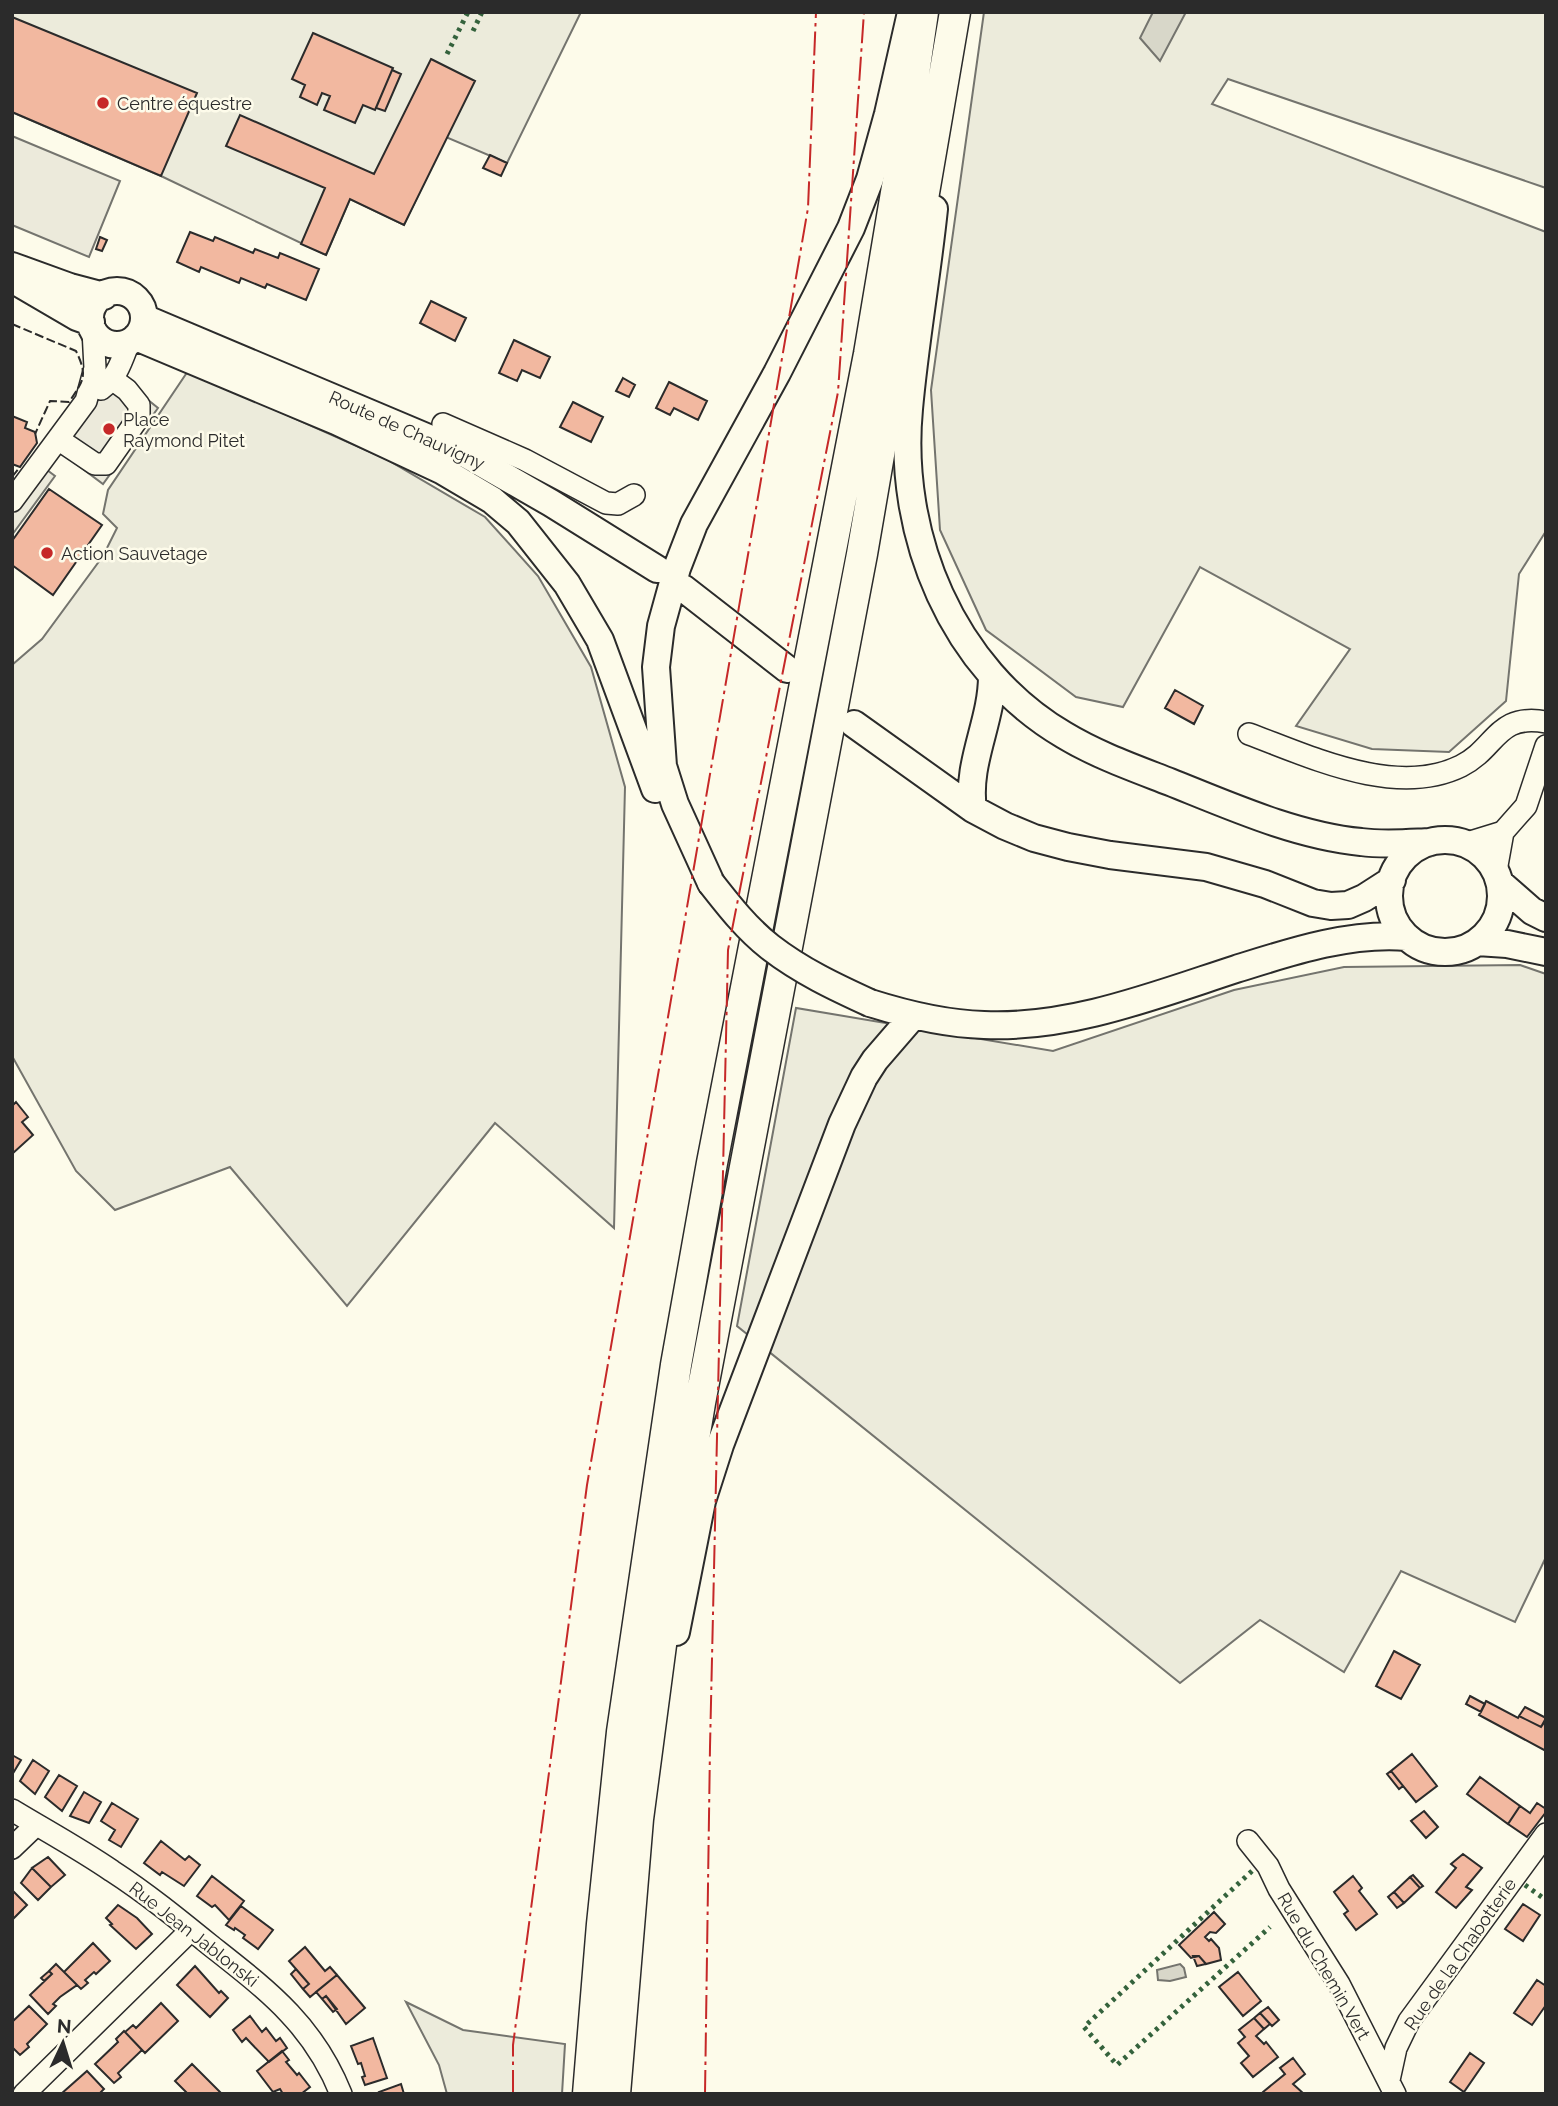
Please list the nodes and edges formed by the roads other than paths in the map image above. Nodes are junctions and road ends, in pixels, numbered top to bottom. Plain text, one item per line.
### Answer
1 (911, 12) edge
2 (923, 12) edge
3 (955, 12) edge
4 (12, 266) edge
5 (12, 279) edge
6 (104, 296) junction
7 (92, 326) junction
8 (136, 333) junction
9 (112, 379) junction
10 (86, 401) junction
11 (432, 435) junction
12 (58, 439) junction
13 (634, 495) dead end
14 (12, 500) edge
15 (657, 569) dead end
16 (683, 588) dead end
17 (787, 669) dead end
18 (992, 676) junction
19 (1546, 722) edge
20 (854, 724) dead end
21 (1249, 734) dead end
22 (1546, 746) edge
23 (973, 809) junction
24 (1503, 832) junction
25 (1430, 842) junction
26 (1464, 844) junction
27 (1498, 877) junction
28 (1392, 880) junction
29 (710, 883) junction
30 (1546, 918) edge
31 (1407, 937) junction
32 (1477, 942) junction
33 (1546, 952) edge
34 (913, 1016) junction
35 (12, 1810) edge
36 (638, 1819) junction
37 (36, 1825) junction
38 (1546, 1835) edge
39 (1248, 1841) dead end
40 (12, 1848) edge
41 (191, 1930) junction
42 (1392, 2087) edge
43 (24, 2094) edge
44 (341, 2094) edge
45 (588, 2094) edge
46 (615, 2094) edge

1 - 29 main road
2 - 45 highway
3 - 18 main road
3 - 36 highway
4 - 6 main road
5 - 7 main road
6 - 7 main road
6 - 8 main road
7 - 8 main road
7 - 10 street
8 - 9 street
8 - 11 main road, Route de Chauvigny
9 - 10 street
9 - 12 street
10 - 12 street
11 - 13 street
11 - 15 main road, Route de Chauvigny
11 - 29 main road, Route de Chauvigny
12 - 14 street
16 - 17 main road
18 - 23 main road
18 - 25 main road
19 - 21 street
20 - 23 main road
22 - 24 street
23 - 28 main road
24 - 26 street
24 - 27 street
25 - 26 main road
25 - 28 main road
26 - 27 main road
27 - 30 main road
27 - 32 main road
28 - 31 main road
29 - 34 main road, bridge
31 - 32 main road
31 - 34 main road
32 - 33 main road
34 - 36 main road
35 - 37 street, Rue Jean Jablonski
36 - 46 highway
37 - 40 street
37 - 41 street, Rue Jean Jablonski
38 - 42 street, Rue de la Chabotterie
39 - 42 street, Rue du Chemin Vert
41 - 43 street
41 - 44 street, Rue Jean Jablonski

